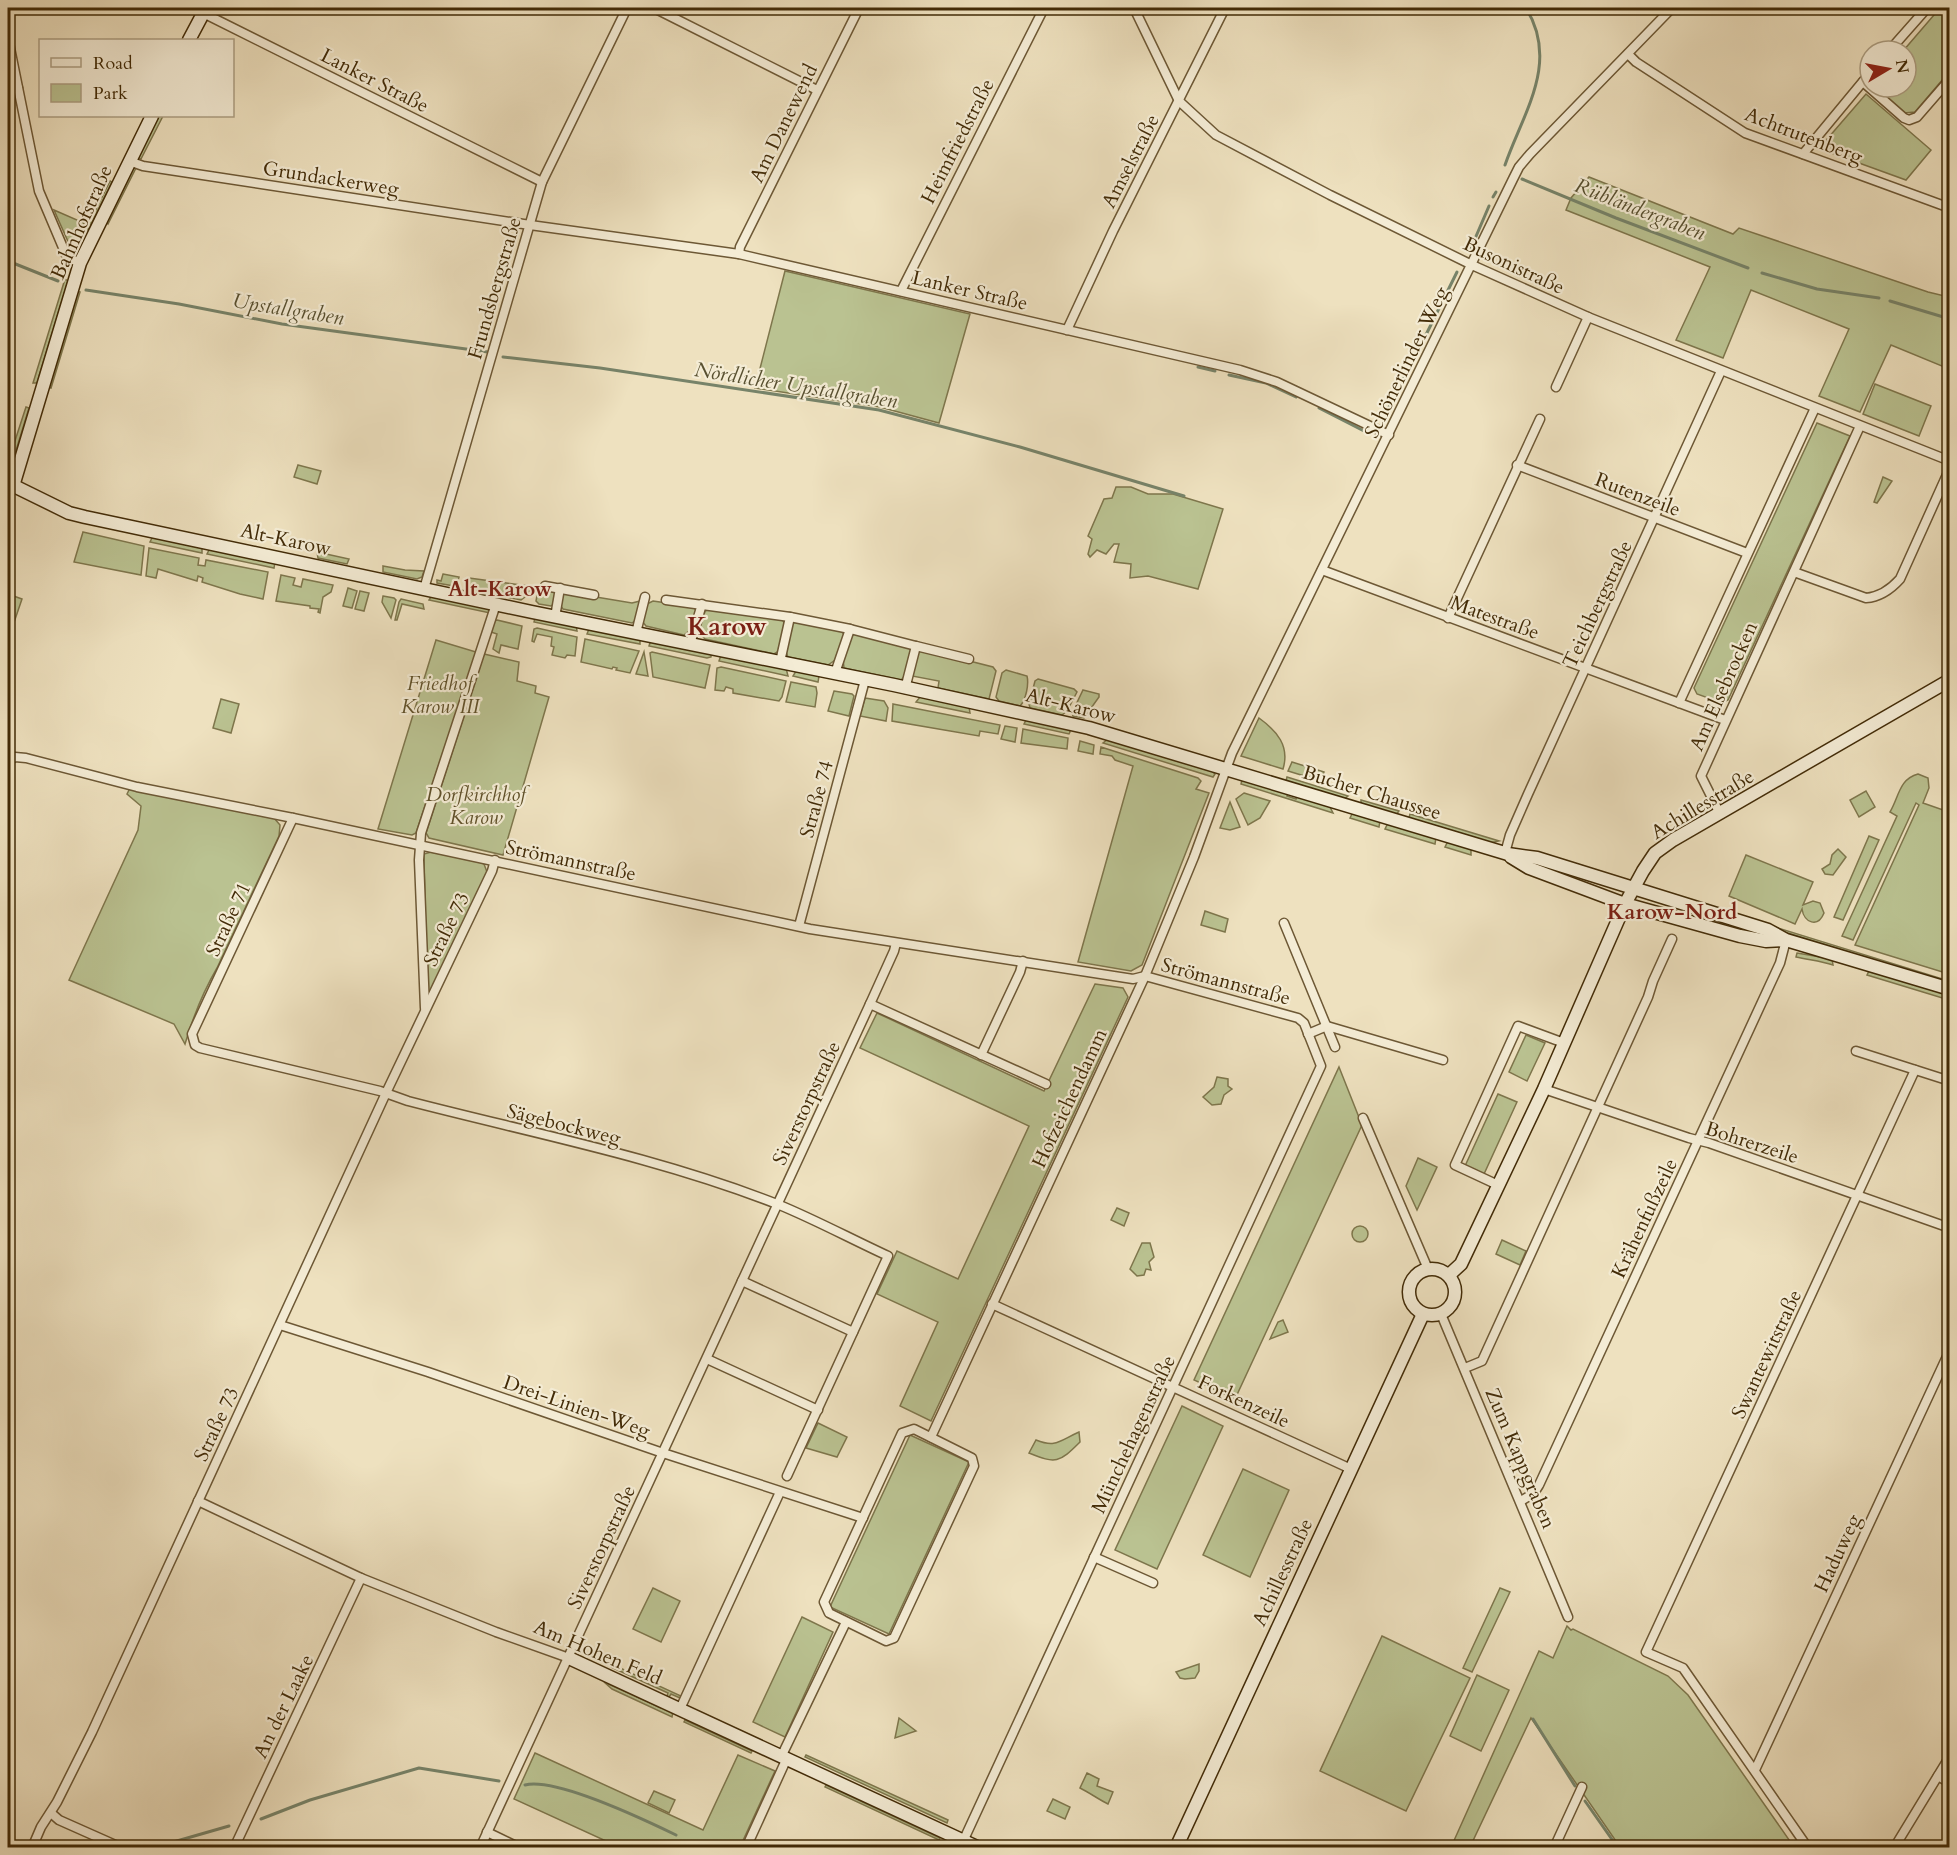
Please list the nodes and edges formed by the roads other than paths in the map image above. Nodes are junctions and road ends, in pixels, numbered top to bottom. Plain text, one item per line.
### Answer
1 (627, 8) edge
2 (654, 8) edge
3 (859, 8) edge
4 (1044, 8) edge
5 (1134, 8) edge
6 (1225, 8) edge
7 (1672, 8) edge
8 (1927, 8) edge
9 (200, 9) edge
10 (8, 38) edge
11 (189, 39) edge
12 (1900, 39) edge
13 (1628, 54) junction
14 (1950, 80) edge
15 (18, 88) junction
16 (1858, 88) edge
17 (8, 89) edge
18 (817, 90) junction
19 (1882, 99) edge
20 (1179, 101) junction
21 (151, 117) edge
22 (1803, 154) junction
23 (129, 161) junction
24 (542, 182) junction
25 (1950, 208) edge
26 (530, 225) junction
27 (739, 254) junction
28 (80, 263) junction
29 (1472, 265) junction
30 (901, 291) junction
31 (1588, 317) junction
32 (1067, 330) junction
33 (1721, 371) junction
34 (1556, 387) dead end
35 (1815, 408) junction
36 (1540, 418) dead end
37 (1860, 426) junction
38 (1389, 435) junction
39 (1950, 461) edge
40 (1517, 465) junction
41 (1950, 468) edge
42 (9, 488) edge
43 (1654, 519) junction
44 (1747, 554) junction
45 (1322, 570) junction
46 (1794, 572) junction
47 (545, 586) dead end
48 (560, 588) junction
49 (424, 589) junction
50 (594, 595) dead end
51 (645, 597) dead end
52 (666, 600) dead end
53 (496, 604) junction
54 (702, 604) junction
55 (790, 616) junction
56 (555, 617) junction
57 (1448, 618) junction
58 (850, 629) junction
59 (636, 633) junction
60 (690, 644) junction
61 (916, 646) junction
62 (969, 659) dead end
63 (780, 662) junction
64 (1586, 668) junction
65 (835, 674) junction
66 (865, 680) junction
67 (1950, 680) edge
68 (905, 688) junction
69 (1679, 703) junction
70 (1725, 720) junction
71 (8, 760) edge
72 (1225, 769) junction
73 (1720, 814) junction
74 (293, 818) junction
75 (419, 845) junction
76 (1506, 854) junction
77 (495, 860) junction
78 (1634, 888) junction
79 (1625, 904) junction
80 (1284, 923) dead end
81 (799, 926) junction
82 (1672, 939) dead end
83 (1786, 940) junction
84 (896, 943) junction
85 (1023, 961) junction
86 (1145, 976) junction
87 (1950, 989) edge
88 (870, 1004) junction
89 (425, 1011) junction
90 (1327, 1026) junction
91 (192, 1034) joint
92 (1308, 1034) junction
93 (1564, 1043) junction
94 (1335, 1047) dead end
95 (1856, 1051) dead end
96 (981, 1055) junction
97 (1443, 1060) dead end
98 (1915, 1070) junction
99 (1950, 1081) edge
100 (1046, 1084) dead end
101 (1544, 1089) junction
102 (386, 1093) junction
103 (1599, 1107) junction
104 (1363, 1118) dead end
105 (1698, 1141) junction
106 (1498, 1185) junction
107 (1858, 1195) junction
108 (778, 1204) junction
109 (1950, 1228) edge
110 (1428, 1269) junction
111 (1449, 1275) junction
112 (742, 1281) junction
113 (992, 1304) junction
114 (1423, 1314) junction
115 (1441, 1314) junction
116 (280, 1325) junction
117 (853, 1332) junction
118 (1950, 1350) edge
119 (707, 1359) junction
120 (1465, 1368) junction
121 (1173, 1387) junction
122 (818, 1410) junction
123 (931, 1437) junction
124 (663, 1453) junction
125 (1351, 1469) junction
126 (787, 1476) dead end
127 (780, 1492) junction
128 (198, 1501) junction
129 (1521, 1501) junction
130 (863, 1518) junction
131 (1094, 1557) junction
132 (361, 1578) junction
133 (1153, 1583) dead end
134 (1568, 1617) dead end
135 (846, 1622) junction
136 (569, 1658) junction
137 (680, 1709) junction
138 (1950, 1756) edge
139 (785, 1757) junction
140 (1755, 1770) junction
141 (1938, 1776) junction
142 (1950, 1783) edge
143 (1582, 1787) dead end
144 (51, 1813) junction
145 (487, 1832) junction
146 (961, 1844) edge
147 (32, 1848) edge
148 (122, 1848) edge
149 (234, 1848) edge
150 (480, 1848) edge
151 (520, 1848) edge
152 (746, 1848) edge
153 (979, 1848) edge
154 (1176, 1848) edge
155 (1554, 1848) edge
156 (1808, 1848) edge
157 (1894, 1848) edge

1 - 24 street, Frundsbergstraße
2 - 18 street
3 - 18 street, Am Danewend
4 - 30 street, Heimfriedstraße
5 - 20 street, Busonistraße
6 - 20 street, Amselstraße
7 - 13 street, Schönerlinder Weg
8 - 12 street
9 - 11 main road
9 - 24 street, Lanker Straße
10 - 15 street
13 - 22 street, Achtrutenberg
13 - 29 street, Schönerlinder Weg
14 - 19 street
15 - 17 street
15 - 28 street
16 - 22 street
18 - 27 street, Am Danewend
20 - 29 street, Busonistraße
20 - 32 street, Amselstraße
21 - 23 main road, Bahnhofstraße
22 - 25 street, Achtrutenberg
23 - 26 street, Grundackerweg
23 - 28 main road, Bahnhofstraße
24 - 26 street, Frundsbergstraße
26 - 27 street, Lanker Straße
26 - 49 street, Frundsbergstraße
27 - 30 street, Lanker Straße
28 - 42 main road, Bahnhofstraße
29 - 31 street, Busonistraße
29 - 38 street, Schönerlinder Weg
30 - 32 street, Lanker Straße
31 - 33 street, Busonistraße
31 - 34 street
32 - 38 street, Lanker Straße
33 - 35 street, Busonistraße
33 - 43 street, Teichbergstraße
35 - 37 street, Busonistraße
35 - 44 street
36 - 40 street
37 - 39 street, Busonistraße
37 - 46 street, Am Elsebrocken
38 - 45 street, Schönerlinder Weg
40 - 43 street, Rutenzeile
40 - 57 street
41 - 46 street
42 - 49 main road, Alt-Karow
43 - 44 street, Rutenzeile
43 - 64 street, Teichbergstraße
44 - 69 street
45 - 57 street, Matestraße
45 - 72 street, Schönerlinder Weg
46 - 70 street, Am Elsebrocken
47 - 48 street
48 - 50 street
48 - 56 street
49 - 53 main road, Alt-Karow
51 - 59 street
52 - 54 street
53 - 56 main road, Alt-Karow
53 - 75 street, Straße 73
54 - 55 street
54 - 60 street
55 - 58 street
55 - 63 street
56 - 59 main road, Alt-Karow
57 - 64 street, Matestraße
58 - 61 street
58 - 65 street
59 - 60 main road, Alt-Karow
60 - 63 main road, Alt-Karow
61 - 62 street
61 - 68 street
63 - 65 main road, Alt-Karow
64 - 69 street, Matestraße
64 - 76 street, Teichbergstraße
65 - 66 main road, Alt-Karow
66 - 68 main road, Alt-Karow
66 - 81 street, Straße 74
67 - 73 main road, Achillesstraße
68 - 72 main road, Alt-Karow
69 - 70 street, Matestraße
70 - 73 street, Am Elsebrocken
71 - 74 street, Strömannstraße
72 - 76 main road, Bucher Chaussee
72 - 86 street, Hofzeichendamm
73 - 78 main road, Achillesstraße
74 - 75 street, Strömannstraße
74 - 91 street, Straße 71
75 - 77 street, Strömannstraße
75 - 89 street, Straße 73
76 - 78 main road, Bucher Chaussee
76 - 79 main road, Bucher Chaussee
77 - 81 street, Strömannstraße
77 - 89 street, Straße 73
78 - 79 main road, Achillesstraße
78 - 83 main road, Bucher Chaussee
79 - 83 main road, Bucher Chaussee
79 - 93 main road, Achillesstraße
80 - 90 street
81 - 84 street, Strömannstraße
82 - 103 street
83 - 87 main road, Bucher Chaussee
83 - 105 street, Krähenfußzeile
84 - 85 street, Strömannstraße
84 - 88 street, Siverstorpstraße
85 - 86 street, Strömannstraße
85 - 96 street
86 - 92 street, Strömannstraße
86 - 113 street, Hofzeichendamm
88 - 96 street
88 - 108 street, Siverstorpstraße
89 - 102 street, Straße 73
90 - 92 street
90 - 94 street
90 - 97 street
91 - 102 street, Sägebockweg
92 - 121 street, Münchehagenstraße
93 - 101 main road, Achillesstraße
93 - 106 street
95 - 98 street
96 - 100 street
98 - 99 street
98 - 107 street, Swantewitstraße
101 - 103 street, Bohrerzeile
101 - 106 main road, Achillesstraße
102 - 108 street, Sägebockweg
102 - 116 street, Straße 73
103 - 105 street, Bohrerzeile
103 - 120 street
104 - 110 street
105 - 107 street, Bohrerzeile
105 - 129 street, Krähenfußzeile
106 - 111 main road, Achillesstraße
107 - 109 street, Bohrerzeile
107 - 140 street, Swantewitstraße
108 - 112 street, Siverstorpstraße
108 - 117 street, Sägebockweg
110 - 111 main road
110 - 114 main road
111 - 115 main road
112 - 117 street
112 - 119 street, Siverstorpstraße
113 - 121 street, Forkenzeile
113 - 123 street, Hofzeichendamm
114 - 115 main road
114 - 125 main road, Achillesstraße
115 - 120 street, Zum Kappgraben
116 - 124 street, Drei-Linien-Weg
116 - 128 street, Straße 73
117 - 122 street
118 - 140 street, Haduweg
119 - 122 street
119 - 124 street, Siverstorpstraße
120 - 129 street, Zum Kappgraben
121 - 125 street, Forkenzeile
121 - 131 street, Münchehagenstraße
122 - 126 street
123 - 130 street
123 - 135 street
124 - 127 street, Drei-Linien-Weg
124 - 136 street, Siverstorpstraße
125 - 154 main road, Achillesstraße
127 - 130 street, Drei-Linien-Weg
127 - 137 street
128 - 132 street, Am Hohen Feld
128 - 144 street, Straße 73
129 - 134 street, Zum Kappgraben
130 - 135 street
131 - 133 street
131 - 146 street, Münchehagenstraße
132 - 136 street, Am Hohen Feld
132 - 149 street, An der Laake
135 - 139 street
136 - 137 main road, Am Hohen Feld
136 - 145 street, Siverstorpstraße
137 - 139 main road, Am Hohen Feld
138 - 141 street
139 - 146 main road, Am Hohen Feld
139 - 152 street
140 - 156 street
141 - 142 street
141 - 157 street
143 - 155 street
144 - 147 street, Straße 73
144 - 148 street
145 - 150 street, Siverstorpstraße
145 - 151 street
146 - 153 main road, Am Hohen Feld

